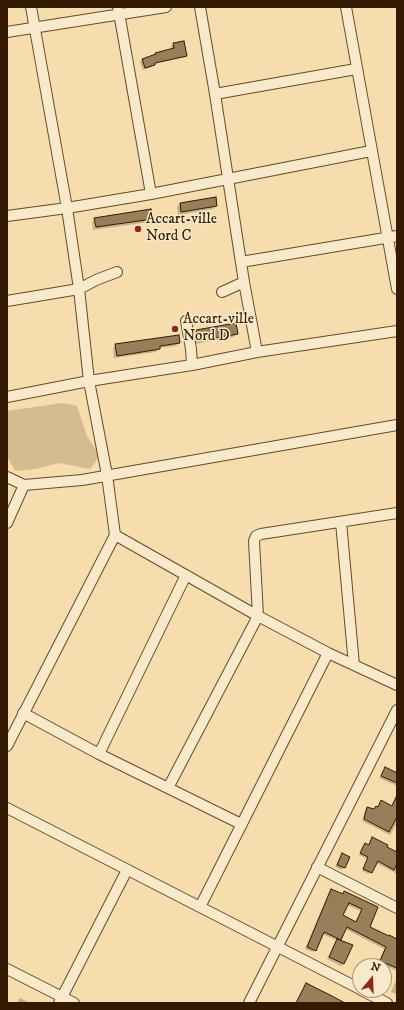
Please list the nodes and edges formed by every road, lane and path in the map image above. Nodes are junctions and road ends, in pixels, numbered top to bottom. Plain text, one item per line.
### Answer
1 (31, 7) edge
2 (166, 7) edge
3 (200, 7) edge
4 (346, 7) edge
5 (118, 11) edge
6 (34, 27) junction
7 (7, 32) edge
8 (356, 69) junction
9 (215, 94) junction
10 (371, 151) junction
11 (228, 179) junction
12 (151, 194) junction
13 (67, 208) junction
14 (7, 216) edge
15 (392, 237) edge
16 (241, 262) junction
17 (117, 272) dead end
18 (244, 282) junction
19 (79, 289) junction
20 (397, 289) edge
21 (222, 292) dead end
22 (7, 301) edge
23 (186, 321) dead end
24 (397, 331) edge
25 (257, 352) junction
26 (192, 365) junction
27 (89, 381) junction
28 (7, 397) edge
29 (397, 425) edge
30 (107, 476) junction
31 (7, 477) edge
32 (24, 485) junction
33 (397, 513) edge
34 (341, 522) junction
35 (7, 523) edge
36 (115, 535) junction
37 (186, 575) junction
38 (258, 616) junction
39 (328, 653) junction
40 (354, 665) junction
41 (397, 685) edge
42 (397, 710) edge
43 (23, 713) junction
44 (7, 746) edge
45 (99, 754) junction
46 (168, 788) junction
47 (7, 808) edge
48 (240, 824) junction
49 (317, 867) junction
50 (127, 870) junction
51 (200, 907) junction
52 (397, 908) edge
53 (278, 947) junction
54 (7, 969) edge
55 (352, 985) edge
56 (377, 998) edge
57 (61, 1000) edge
58 (74, 1003) edge
59 (249, 1003) edge
60 (387, 1003) edge

1 - 6 street
2 - 5 street
3 - 9 street
4 - 8 street
5 - 6 street
5 - 12 street
6 - 7 street
6 - 13 street
8 - 9 street
8 - 10 street
9 - 11 street
10 - 11 street
10 - 15 street
11 - 12 street
11 - 16 street
12 - 13 street
13 - 14 street
13 - 19 street
15 - 16 street
15 - 20 street
16 - 18 street
17 - 19 street
18 - 21 street
18 - 25 street
19 - 22 street
19 - 27 street
23 - 26 street
24 - 25 street
25 - 26 street
26 - 27 street
27 - 28 street
27 - 30 street
29 - 30 street
30 - 32 street
30 - 36 street
31 - 32 street
32 - 35 street
33 - 34 street
34 - 38 street
34 - 40 street
36 - 37 street
36 - 43 street
37 - 38 street
37 - 45 street
38 - 39 street
38 - 46 street
39 - 40 street
39 - 48 street
40 - 41 street
42 - 49 street
43 - 44 street
43 - 45 street
45 - 46 street
46 - 48 street
47 - 50 street
48 - 51 street
49 - 52 street
49 - 53 street
50 - 51 street
50 - 57 street
51 - 53 street
53 - 55 street
53 - 59 street
54 - 57 street
56 - 60 street
57 - 58 street

